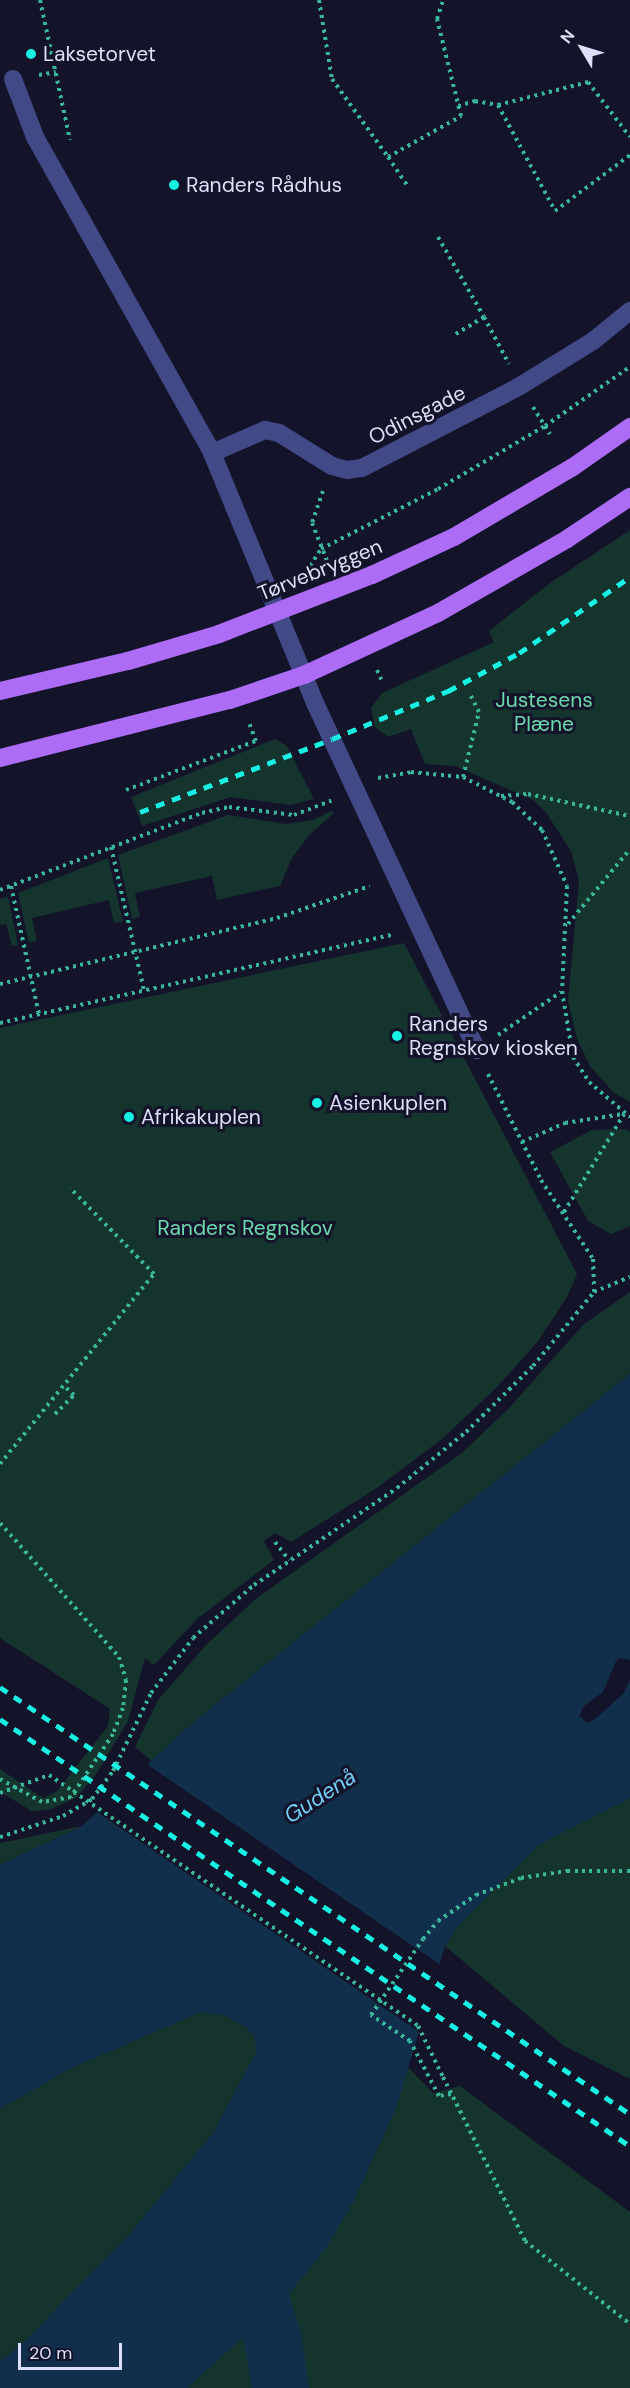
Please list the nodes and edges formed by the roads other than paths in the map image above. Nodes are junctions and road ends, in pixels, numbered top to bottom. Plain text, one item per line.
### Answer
1 (14, 79) dead end
2 (630, 311) edge
3 (630, 427) edge
4 (212, 453) junction
5 (630, 497) edge
6 (279, 612) junction
7 (304, 675) junction
8 (0, 691) edge
9 (0, 758) edge
10 (477, 1050) road end

1 - 4 street
2 - 4 street, Odinsgade
3 - 6 main road, Tørvebryggen
4 - 6 street
5 - 7 main road
6 - 7 street
6 - 8 main road, Tørvebryggen
7 - 9 main road
7 - 10 street

